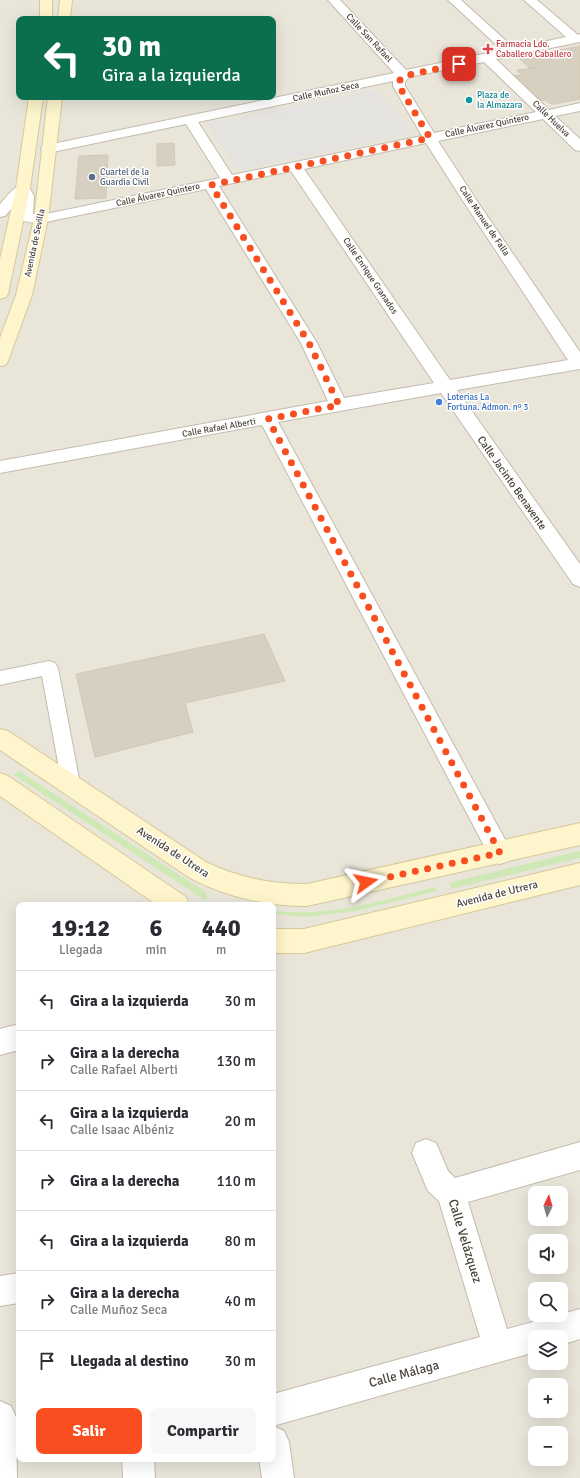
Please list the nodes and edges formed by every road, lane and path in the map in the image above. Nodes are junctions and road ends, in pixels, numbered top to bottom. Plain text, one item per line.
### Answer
1 (46, 0) edge
2 (66, 0) edge
3 (334, 0) edge
4 (454, 0) edge
5 (530, 0) edge
6 (46, 16) edge
7 (64, 16) edge
8 (578, 39) edge
9 (511, 52) junction
10 (487, 58) junction
11 (404, 76) junction
12 (36, 100) edge
13 (55, 100) edge
14 (580, 107) edge
15 (545, 114) junction
16 (190, 120) junction
17 (430, 138) junction
18 (580, 147) edge
19 (48, 149) junction
20 (295, 166) junction
21 (229, 181) junction
22 (211, 185) junction
23 (23, 188) junction
24 (0, 213) edge
25 (41, 219) junction
26 (0, 294) edge
27 (0, 361) edge
28 (580, 363) edge
29 (445, 386) junction
30 (339, 405) junction
31 (268, 419) junction
32 (0, 467) edge
33 (580, 579) edge
34 (0, 678) edge
35 (0, 738) edge
36 (0, 783) edge
37 (70, 784) junction
38 (580, 834) edge
39 (500, 853) junction
40 (580, 874) edge
41 (173, 902) edge
42 (276, 941) edge
43 (16, 1038) edge
44 (0, 1042) edge
45 (426, 1153) dead end
46 (580, 1156) edge
47 (451, 1193) junction
48 (16, 1288) edge
49 (0, 1291) edge
50 (580, 1324) edge
51 (560, 1330) edge
52 (528, 1339) edge
53 (498, 1348) junction
54 (276, 1409) edge
55 (0, 1417) edge
56 (138, 1462) edge
57 (276, 1462) edge
58 (1, 1478) edge
59 (139, 1478) edge
60 (278, 1478) edge

1 - 6 main road
2 - 7 main road
3 - 11 street, Calle San Rafael
4 - 9 street
5 - 8 street
8 - 9 street, Calle Muñoz Seca
9 - 10 street, Calle Muñoz Seca
10 - 11 street, Calle Muñoz Seca
10 - 15 street, Calle Huelva
11 - 16 street, Calle Muñoz Seca
11 - 17 street, Calle Manuel de Falla
12 - 23 main road
13 - 19 main road, Avenida de Sevilla
14 - 15 street, Calle Álvarez Quintero
15 - 17 street, Calle Álvarez Quintero
15 - 18 street, Calle Huelva
16 - 19 street, Calle Muñoz Seca
16 - 21 street
17 - 20 street, Calle Álvarez Quintero
17 - 28 street, Calle Manuel de Falla
19 - 25 main road, Avenida de Sevilla
20 - 21 street, Calle Álvarez Quintero
20 - 29 street, Calle Enrique Granados
21 - 22 street, Calle Álvarez Quintero
22 - 25 street, Calle Álvarez Quintero
22 - 30 street
23 - 24 street
23 - 25 street
23 - 26 main road
25 - 27 main road, Avenida de Sevilla
28 - 29 street, Calle Rafael Alberti
29 - 30 street, Calle Rafael Alberti
29 - 33 street, Calle Jacinto Benavente
30 - 31 street, Calle Rafael Alberti
31 - 32 street, Calle Rafael Alberti
31 - 39 street
34 - 37 lane
35 - 37 main road, Avenida de Utrera
36 - 41 main road
37 - 39 main road, Avenida de Utrera
38 - 39 main road, Avenida de Utrera
40 - 42 main road, Avenida de Utrera
43 - 44 street
45 - 47 street
46 - 47 street, Calle Velázquez
47 - 53 street, Calle Velázquez
48 - 49 street
50 - 51 street, Calle Málaga
52 - 53 street, Calle Málaga
53 - 54 street, Calle Málaga
55 - 58 street
56 - 59 street
57 - 60 street

